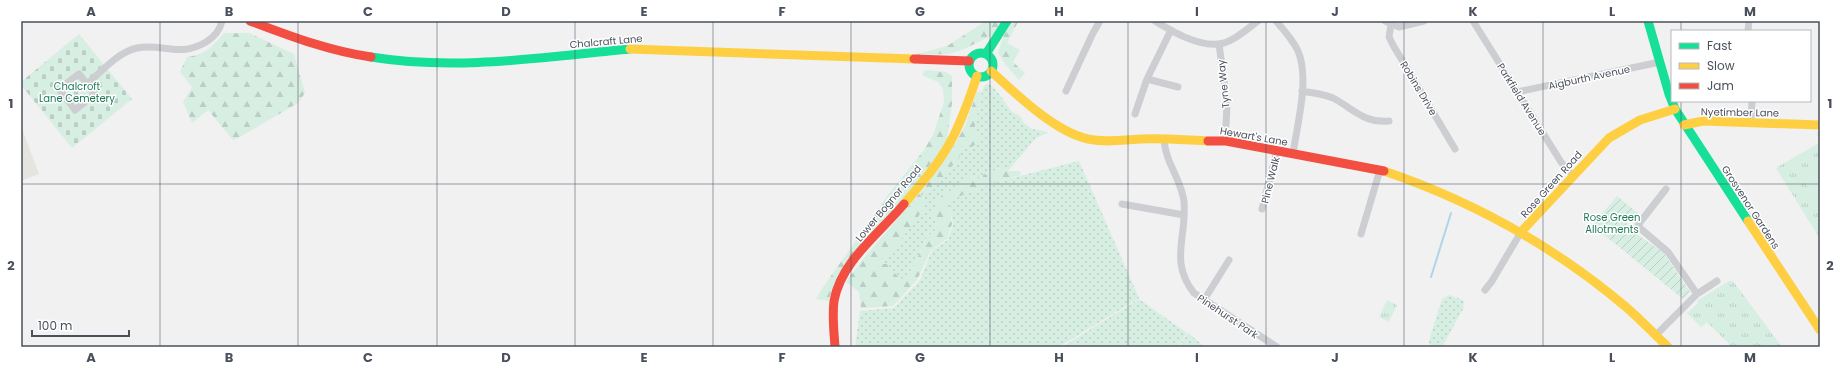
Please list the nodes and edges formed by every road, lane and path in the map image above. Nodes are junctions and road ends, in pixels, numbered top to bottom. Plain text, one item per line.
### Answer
1 (222, 21) edge
2 (250, 21) edge
3 (1007, 21) edge
4 (1100, 21) edge
5 (1155, 21) edge
6 (1258, 21) edge
7 (1276, 21) edge
8 (1424, 21) edge
9 (1473, 21) edge
10 (1648, 21) edge
11 (1388, 23) edge
12 (1171, 30) junction
13 (1219, 44) junction
14 (986, 54) junction
15 (969, 62) junction
16 (1660, 62) junction
17 (991, 71) junction
18 (977, 76) junction
19 (1147, 79) junction
20 (87, 84) junction
21 (1178, 87) dead end
22 (1066, 91) dead end
23 (1302, 91) junction
24 (1517, 92) junction
25 (1671, 99) edge
26 (1672, 102) edge
27 (1752, 102) edge
28 (1675, 109) junction
29 (1135, 114) dead end
30 (1389, 121) dead end
31 (1751, 122) junction
32 (1226, 124) dead end
33 (1684, 125) junction
34 (1820, 125) edge
35 (1164, 139) junction
36 (1455, 149) dead end
37 (1277, 151) junction
38 (1293, 154) junction
39 (1380, 170) junction
40 (1573, 176) junction
41 (1666, 189) dead end
42 (1122, 204) dead end
43 (1262, 209) dead end
44 (1184, 215) junction
45 (1522, 232) junction
46 (1361, 234) dead end
47 (1229, 260) dead end
48 (1717, 281) dead end
49 (1485, 290) dead end
50 (1697, 294) junction
51 (1204, 300) junction
52 (1820, 330) edge
53 (1656, 335) junction
54 (835, 347) edge
55 (1277, 347) edge
56 (1668, 347) edge

1 - 20 street
2 - 15 street, Chalcraft Lane
3 - 14 street
4 - 22 street
5 - 12 street
6 - 13 street
7 - 23 street
8 - 11 street
9 - 24 street, Parkfield Avenue
10 - 16 street, Grosvenor Gardens
11 - 36 street, Robins Drive
12 - 13 street
12 - 19 street
13 - 32 street, Tyne Way
14 - 15 street
14 - 17 street
15 - 18 street
16 - 24 street, Aigburth Avenue
16 - 25 street, Grosvenor Gardens
17 - 18 street
17 - 35 street, Hewart's Lane
18 - 54 street, Lower Bognor Road
19 - 21 street
19 - 29 street
20 - 20 street
23 - 30 street
23 - 38 street
24 - 40 street, Parkfield Avenue
26 - 28 street, Grosvenor Gardens
27 - 31 street
28 - 33 street, Grosvenor Gardens
28 - 40 street, Rose Green Road
31 - 33 street, Nyetimber Lane
31 - 34 street, Nyetimber Lane
33 - 52 street, Grosvenor Gardens
35 - 37 street, Hewart's Lane
35 - 44 street, Pinehurst Park
37 - 38 street, Hewart's Lane
37 - 43 street, Pine Walk
38 - 39 street, Hewart's Lane
39 - 45 street, Hewart's Lane
39 - 46 street
40 - 45 street, Rose Green Road
41 - 50 street
42 - 44 street
44 - 51 street, Pinehurst Park
45 - 49 street
45 - 53 street, Rose Green Road
47 - 51 street
48 - 50 street
50 - 53 street
51 - 55 street, Pinehurst Park
53 - 56 street, Rose Green Road

